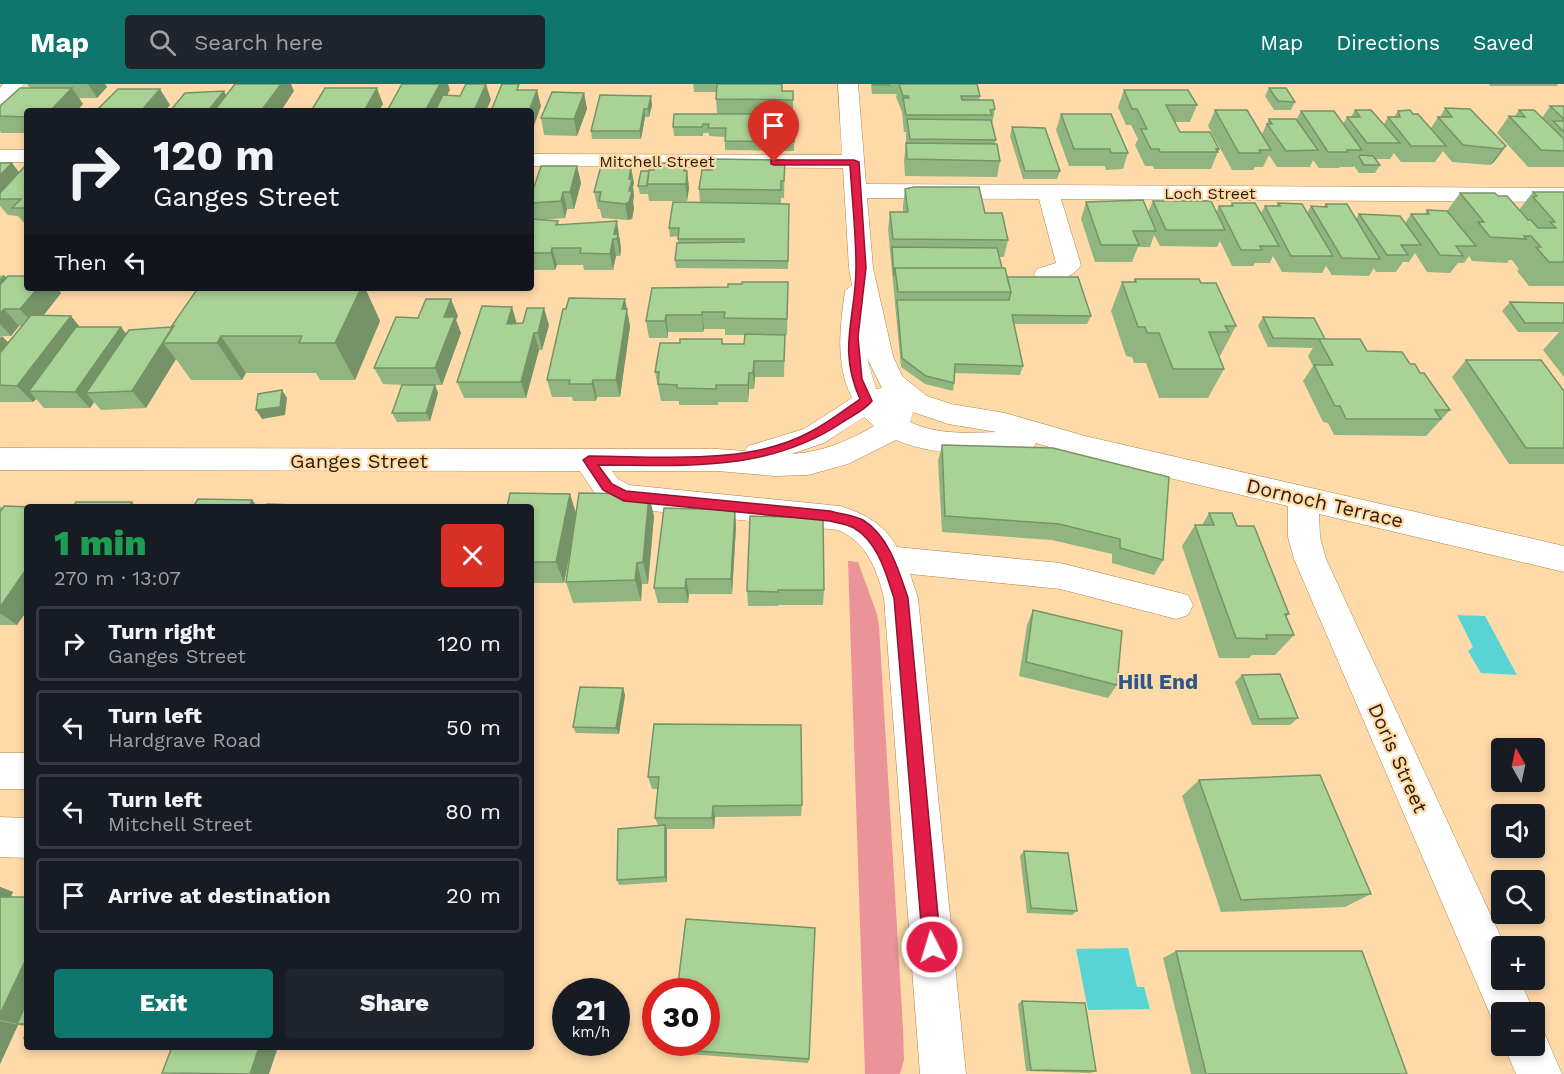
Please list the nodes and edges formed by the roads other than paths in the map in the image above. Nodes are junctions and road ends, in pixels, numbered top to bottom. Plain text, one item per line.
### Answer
1 (14, 84) edge
2 (848, 84) edge
3 (0, 100) edge
4 (0, 156) edge
5 (24, 156) edge
6 (534, 160) edge
7 (854, 162) junction
8 (856, 191) junction
9 (1048, 192) junction
10 (1564, 195) edge
11 (861, 268) junction
12 (1046, 274) edge
13 (904, 393) junction
14 (881, 414) junction
15 (1085, 447) junction
16 (0, 459) edge
17 (589, 460) junction
18 (1303, 498) junction
19 (882, 551) junction
20 (1564, 559) edge
21 (1176, 605) dead end
22 (0, 771) edge
23 (24, 771) edge
24 (0, 837) edge
25 (24, 837) edge
26 (1508, 1002) edge
27 (1531, 1056) edge
28 (943, 1074) edge
29 (1539, 1074) edge

1 - 3 street
2 - 7 street
4 - 5 street
6 - 7 street, Mitchell Street
7 - 8 street
8 - 9 street, Loch Street
8 - 11 street
9 - 10 street, Loch Street
9 - 12 street
11 - 13 street
11 - 14 street
13 - 14 street
13 - 15 street, Dornoch Terrace
14 - 15 street, Dornoch Terrace
14 - 17 street, Ganges Street
15 - 18 street, Dornoch Terrace
16 - 17 street, Ganges Street
17 - 19 street
18 - 20 street, Dornoch Terrace
18 - 26 street, Doris Street
19 - 21 street
19 - 28 street
22 - 23 street
24 - 25 street
27 - 29 street

